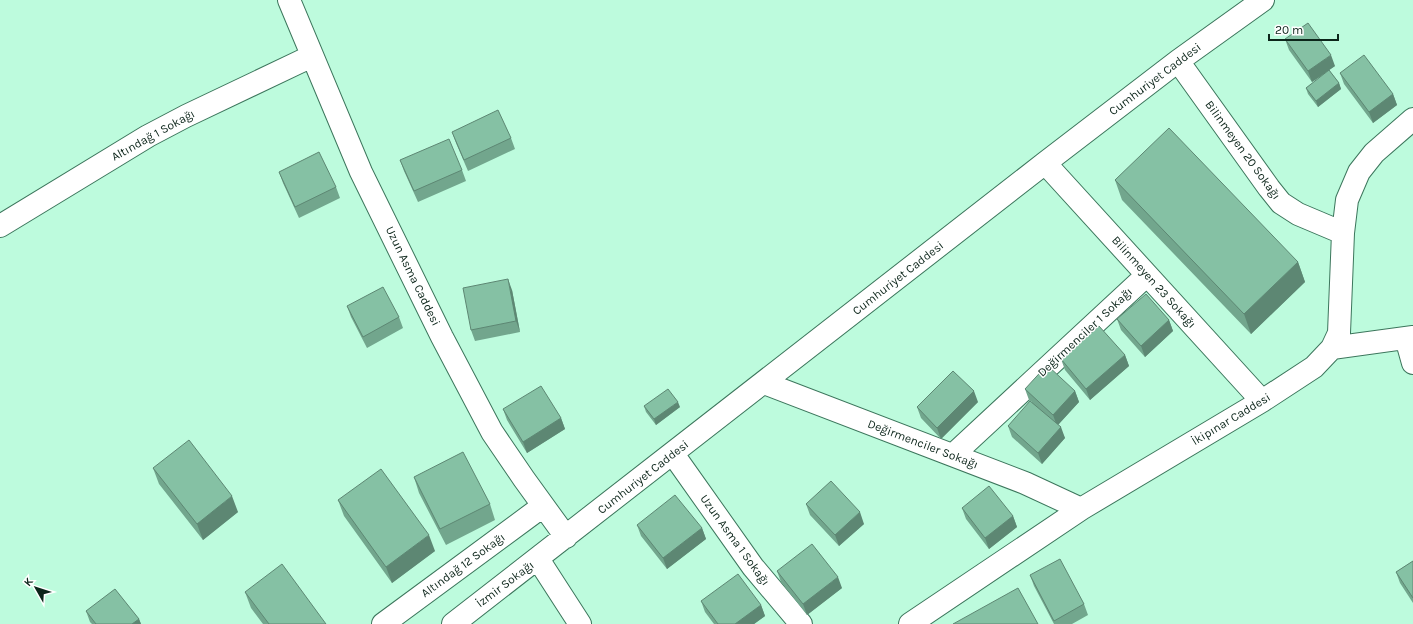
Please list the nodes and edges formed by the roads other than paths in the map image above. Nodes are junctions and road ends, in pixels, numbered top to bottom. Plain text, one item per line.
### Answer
1 (289, 0) edge
2 (1263, 0) edge
3 (312, 56) junction
4 (1178, 61) junction
5 (1413, 119) edge
6 (1045, 163) junction
7 (0, 226) edge
8 (1343, 233) junction
9 (1147, 275) junction
10 (1410, 337) edge
11 (1332, 348) junction
12 (1413, 363) edge
13 (764, 383) junction
14 (1262, 401) junction
15 (673, 454) junction
16 (953, 455) junction
17 (543, 506) junction
18 (1081, 509) junction
19 (566, 537) junction
20 (538, 559) junction
21 (383, 624) edge
22 (453, 624) edge
23 (580, 624) edge
24 (801, 624) edge
25 (910, 624) edge

1 - 3 street, Uzun Asma Caddesi
2 - 4 street, Cumhuriyet Caddesi
3 - 7 street, Altındağ 1 Sokağı
3 - 17 street, Uzun Asma Caddesi
4 - 6 street, Cumhuriyet Caddesi
4 - 8 street, Bilinmeyen 20 Sokağı
5 - 8 street, İkipınar Caddesi
6 - 9 street, Bilinmeyen 23 Sokağı
6 - 13 street, Cumhuriyet Caddesi
8 - 11 street, İkipınar Caddesi
9 - 14 street, Bilinmeyen 23 Sokağı
9 - 16 street, Değirmenciler 1 Sokağı
10 - 11 street
10 - 12 street
11 - 14 street, İkipınar Caddesi
13 - 15 street, Cumhuriyet Caddesi
13 - 16 street, Değirmenciler Sokağı
14 - 18 street, İkipınar Caddesi
15 - 19 street, Cumhuriyet Caddesi
15 - 24 street, Uzun Asma 1 Sokağı
16 - 18 street, Değirmenciler Sokağı
17 - 19 street, Uzun Asma Caddesi
17 - 21 street, Altındağ 12 Sokağı
18 - 25 street, İkipınar Caddesi
19 - 20 street, Cumhuriyet Caddesi
20 - 22 street, İzmir Sokağı
20 - 23 street

